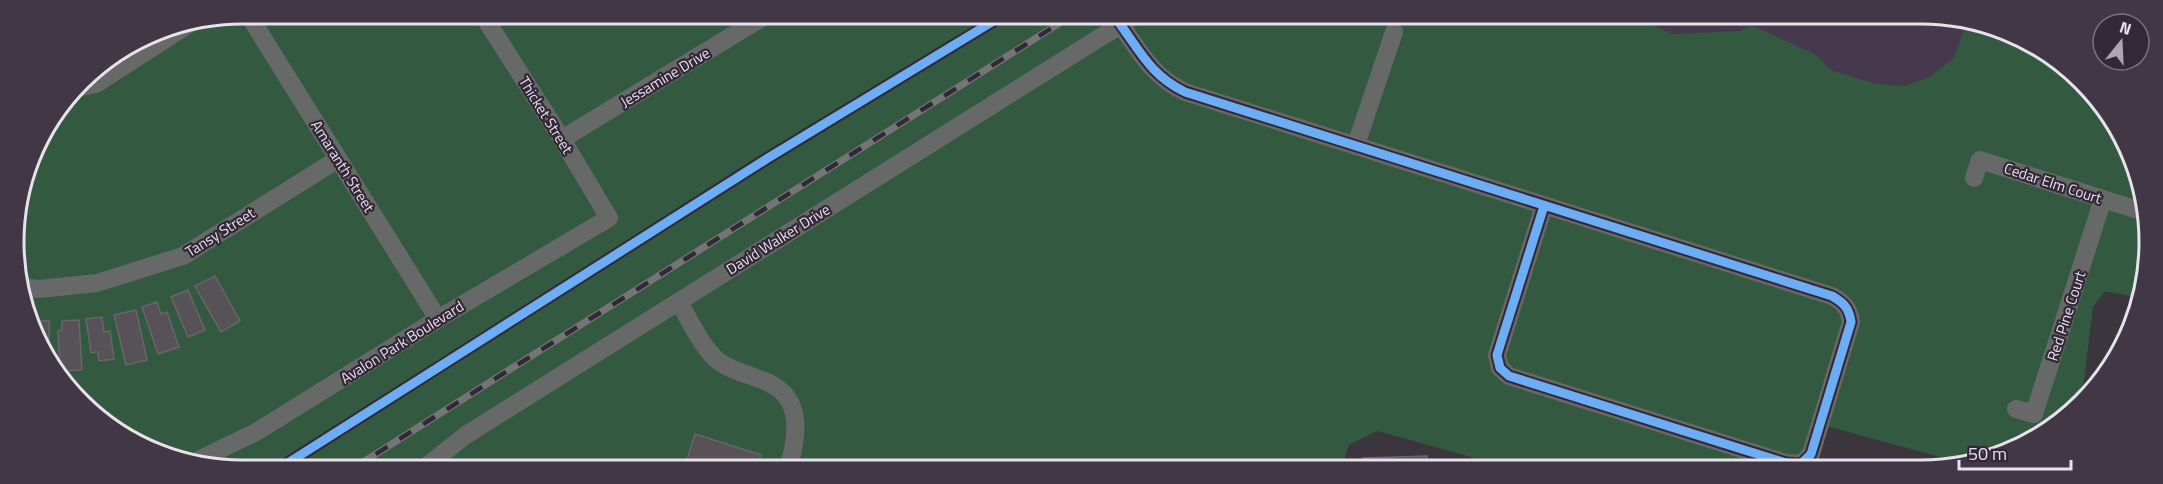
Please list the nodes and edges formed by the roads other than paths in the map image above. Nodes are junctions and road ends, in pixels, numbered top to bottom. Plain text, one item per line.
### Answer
1 (254, 24) edge
2 (488, 24) edge
3 (752, 24) edge
4 (1120, 24) joint
5 (1394, 32) dead end
6 (168, 38) edge
7 (91, 85) edge
8 (562, 139) junction
9 (1356, 145) junction
10 (338, 159) junction
11 (1974, 178) dead end
12 (2103, 199) junction
13 (1544, 206) junction
14 (2136, 210) edge
15 (609, 218) joint
16 (29, 288) edge
17 (679, 302) junction
18 (438, 319) junction
19 (2016, 409) dead end
20 (205, 457) edge
21 (433, 460) edge
22 (790, 460) edge
23 (1776, 460) edge
24 (1806, 460) edge

1 - 10 street, Amaranth Street
2 - 8 street, Thicket Street
3 - 8 street, Jessamine Drive
4 - 9 street
4 - 17 street, David Walker Drive
5 - 9 street
6 - 7 street
8 - 15 street, Thicket Street
9 - 13 street
10 - 16 street, Tansy Street
10 - 18 street, Amaranth Street
11 - 12 street, Cedar Elm Court
12 - 14 street, Cedar Elm Court
12 - 19 street, Red Pine Court
13 - 23 street
13 - 24 street
15 - 18 street, Avalon Park Boulevard
17 - 21 street, David Walker Drive
17 - 22 street
18 - 20 street, Avalon Park Boulevard

